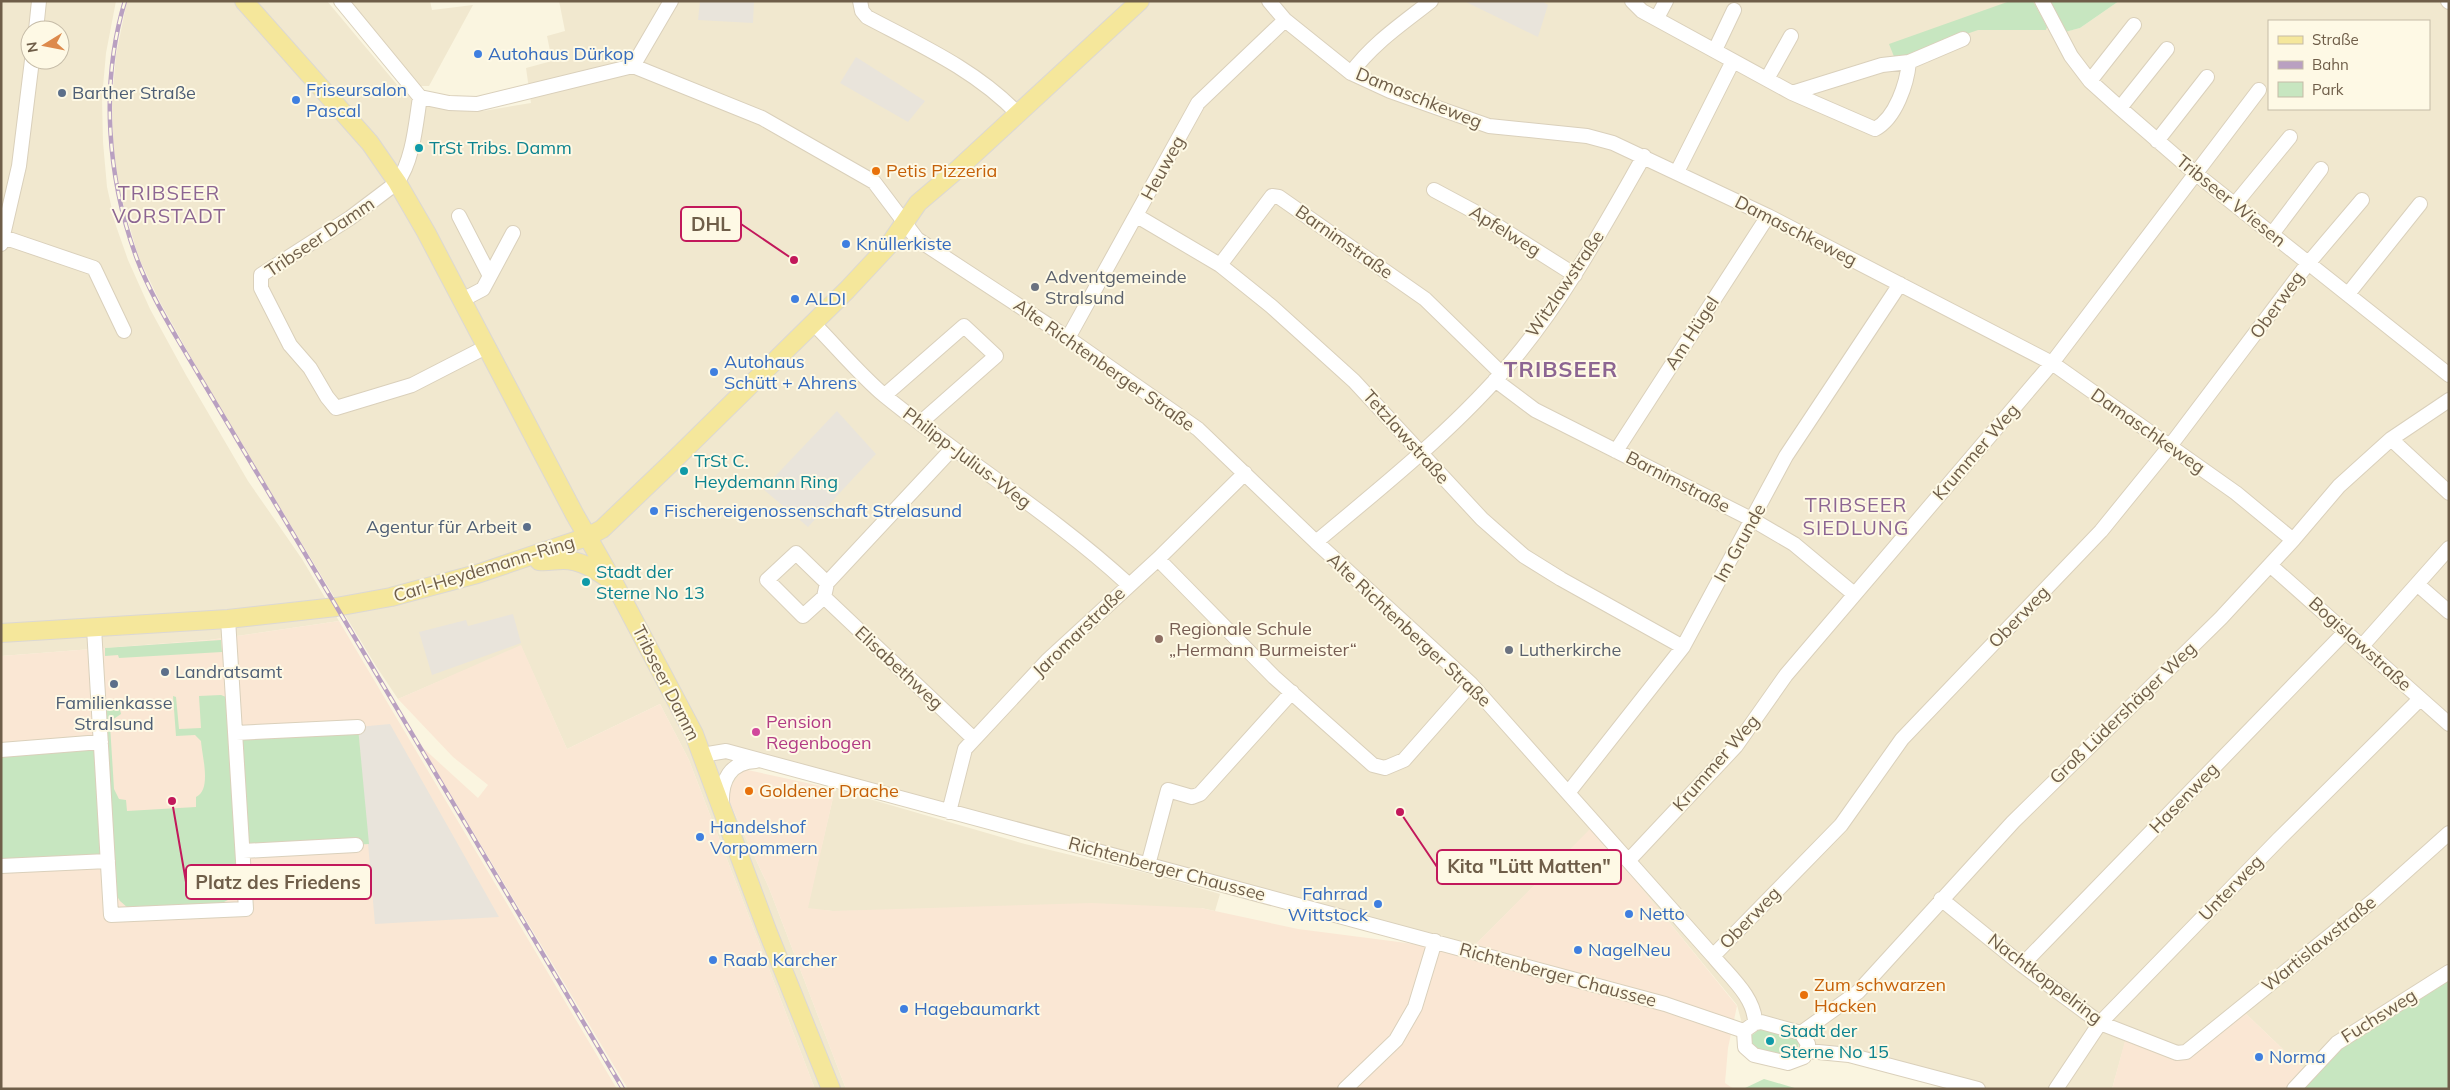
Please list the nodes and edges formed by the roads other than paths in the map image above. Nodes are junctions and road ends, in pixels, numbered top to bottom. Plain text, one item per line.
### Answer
1 (39, 1) edge
2 (244, 1) edge
3 (341, 1) edge
4 (671, 1) edge
5 (860, 1) edge
6 (1140, 1) edge
7 (1268, 1) edge
8 (1431, 1) edge
9 (1632, 1) edge
10 (1666, 1) edge
11 (2042, 1) edge
12 (1734, 10) dead end
13 (1657, 18) junction
14 (37, 20) edge
15 (1285, 20) junction
16 (2134, 25) dead end
17 (1791, 36) dead end
18 (1963, 40) dead end
19 (2167, 49) dead end
20 (1715, 50) junction
21 (1734, 61) junction
22 (1909, 62) junction
23 (633, 66) junction
24 (31, 70) edge
25 (1351, 73) junction
26 (2207, 77) dead end
27 (1767, 79) junction
28 (2090, 81) junction
29 (2259, 90) dead end
30 (1792, 93) junction
31 (420, 97) junction
32 (2120, 108) junction
33 (1018, 114) junction
34 (2290, 137) dead end
35 (2157, 141) junction
36 (1644, 156) junction
37 (2321, 169) dead end
38 (1677, 172) junction
39 (2195, 173) junction
40 (398, 181) junction
41 (1434, 190) dead end
42 (2362, 200) dead end
43 (2235, 204) junction
44 (2420, 204) dead end
45 (459, 216) dead end
46 (1137, 216) junction
47 (1768, 216) junction
48 (904, 224) junction
49 (513, 233) dead end
50 (2272, 234) junction
51 (2, 241) edge
52 (2308, 263) junction
53 (1220, 266) junction
54 (1575, 275) junction
55 (490, 276) junction
56 (1900, 284) junction
57 (2348, 294) junction
58 (462, 300) junction
59 (813, 323) junction
60 (124, 331) dead end
61 (1068, 338) junction
62 (486, 347) junction
63 (2052, 364) junction
64 (2449, 375) edge
65 (1498, 376) junction
66 (885, 395) junction
67 (2449, 400) edge
68 (920, 423) junction
69 (2391, 439) junction
70 (2170, 446) junction
71 (952, 449) junction
72 (1616, 451) junction
73 (1420, 455) junction
74 (1245, 473) junction
75 (2449, 493) edge
76 (1752, 520) junction
77 (587, 537) junction
78 (2293, 540) junction
79 (1316, 542) junction
80 (2449, 548) edge
81 (529, 558) junction
82 (1158, 559) junction
83 (2270, 565) junction
84 (614, 583) junction
85 (1128, 584) junction
86 (2417, 584) junction
87 (1854, 594) junction
88 (2449, 612) edge
89 (228, 619) junction
90 (94, 628) junction
91 (2346, 631) junction
92 (1, 632) edge
93 (2362, 646) junction
94 (1682, 647) junction
95 (1471, 684) junction
96 (1292, 692) junction
97 (2420, 698) junction
98 (2449, 724) edge
99 (358, 727) dead end
100 (236, 733) junction
101 (974, 739) junction
102 (101, 742) junction
103 (1, 750) edge
104 (702, 755) junction
105 (761, 762) junction
106 (1568, 793) junction
107 (948, 812) junction
108 (724, 815) junction
109 (2449, 833) edge
110 (356, 844) dead end
111 (243, 851) junction
112 (1630, 860) junction
113 (108, 861) junction
114 (1148, 865) junction
115 (1, 866) edge
116 (1941, 899) junction
117 (1435, 941) junction
118 (1713, 956) junction
119 (2022, 965) junction
120 (2449, 972) edge
121 (2100, 1023) junction
122 (1749, 1027) junction
123 (1801, 1033) junction
124 (1808, 1051) junction
125 (2186, 1052) joint
126 (830, 1089) edge
127 (1345, 1089) edge
128 (1978, 1089) edge
129 (2056, 1089) edge
130 (2294, 1089) edge

1 - 14 street
2 - 40 main road, Tribseer Damm
3 - 31 street
4 - 23 street
5 - 33 street
6 - 33 main road, Carl-Heydemann-Ring
7 - 15 street, Damaschkeweg
8 - 25 street
9 - 13 street
10 - 13 street
11 - 28 street, Tribseer Wiesen
12 - 20 street
13 - 20 street
15 - 25 street, Damaschkeweg
15 - 46 street, Heuweg
16 - 28 street
17 - 27 street
18 - 22 street
19 - 32 street
20 - 21 street
21 - 27 street
21 - 38 street
22 - 30 street
22 - 30 street
23 - 31 street
23 - 48 street, Alte Richtenberger Straße
24 - 51 street
25 - 36 street, Damaschkeweg
26 - 35 street
27 - 30 street
28 - 32 street, Tribseer Wiesen
29 - 39 street, Krummer Weg
31 - 40 street
32 - 35 street, Tribseer Wiesen
33 - 48 main road, Carl-Heydemann-Ring
34 - 43 street
35 - 39 street, Tribseer Wiesen
36 - 38 street, Damaschkeweg
36 - 54 street, Witzlawstraße
37 - 50 street
38 - 47 street, Damaschkeweg
39 - 43 street, Tribseer Wiesen
39 - 63 street, Krummer Weg
40 - 58 main road, Tribseer Damm
40 - 62 street, Tribseer Damm
41 - 54 street, Apfelweg
42 - 52 street, Oberweg
43 - 50 street, Tribseer Wiesen
44 - 57 street
45 - 55 street
46 - 53 street, Tetzlawstraße
46 - 61 street, Heuweg
47 - 56 street, Damaschkeweg
47 - 72 street, Am Hügel
48 - 59 main road, Carl-Heydemann-Ring
48 - 61 street, Alte Richtenberger Straße
49 - 55 street
50 - 52 street, Tribseer Wiesen
51 - 60 street
52 - 57 street, Tribseer Wiesen
52 - 70 street, Oberweg
53 - 65 street, Barnimstraße
53 - 73 street, Tetzlawstraße
54 - 65 street, Witzlawstraße
55 - 58 street
56 - 63 street, Damaschkeweg
56 - 76 street, Im Grunde
57 - 64 street, Tribseer Wiesen
58 - 62 main road, Tribseer Damm
59 - 66 street, Philipp-Julius-Weg
59 - 77 main road, Carl-Heydemann-Ring
61 - 74 street, Alte Richtenberger Straße
62 - 77 main road, Tribseer Damm
63 - 70 street, Damaschkeweg
63 - 87 street, Krummer Weg
65 - 72 street, Barnimstraße
65 - 73 street, Witzlawstraße
66 - 68 street, Philipp-Julius-Weg
66 - 68 street
67 - 69 street, Groß Lüdershäger Weg
68 - 71 street, Philipp-Julius-Weg
69 - 75 street
69 - 78 street, Groß Lüdershäger Weg
70 - 78 street, Damaschkeweg
70 - 118 street, Oberweg
71 - 85 street, Philipp-Julius-Weg
71 - 101 street, Elisabethweg
72 - 76 street, Barnimstraße
73 - 79 street, Witzlawstraße
73 - 94 street, Tetzlawstraße
74 - 79 street, Alte Richtenberger Straße
74 - 82 street, Jaromarstraße
76 - 87 street, Barnimstraße
76 - 94 street, Im Grunde
77 - 81 main road, Carl-Heydemann-Ring
77 - 84 main road, Tribseer Damm
78 - 83 street, Groß Lüdershäger Weg
79 - 95 street, Alte Richtenberger Straße
80 - 86 street
81 - 84 main road
81 - 89 main road, Carl-Heydemann-Ring
82 - 85 street, Jaromarstraße
82 - 96 street
83 - 91 street, Bogislawstraße
83 - 116 street, Groß Lüdershäger Weg
84 - 104 main road, Tribseer Damm
85 - 101 street, Jaromarstraße
86 - 88 street
86 - 93 street
87 - 112 street, Krummer Weg
89 - 90 main road, Carl-Heydemann-Ring
89 - 100 street
90 - 92 main road, Carl-Heydemann-Ring
90 - 102 street
91 - 93 street, Bogislawstraße
91 - 119 street, Hasenweg
93 - 97 street, Bogislawstraße
94 - 106 street, Im Grunde
95 - 96 street
95 - 106 street, Alte Richtenberger Straße
96 - 114 street
97 - 98 street, Bogislawstraße
97 - 121 street, Unterweg
99 - 100 street
100 - 111 street
101 - 107 street, Jaromarstraße
102 - 103 street
102 - 113 street
104 - 105 street, Richtenberger Chaussee
104 - 108 main road, Tribseer Damm
105 - 107 street, Richtenberger Chaussee
105 - 108 street, Richtenberger Chaussee
106 - 112 street, Alte Richtenberger Straße
107 - 114 street, Richtenberger Chaussee
108 - 126 main road, Tribseer Damm
109 - 125 street, Wartislawstraße
110 - 111 street
111 - 113 street
112 - 118 street, Alte Richtenberger Straße
113 - 115 street
114 - 117 street, Richtenberger Chaussee
116 - 119 street, Nachtkoppelring
116 - 123 street, Groß Lüdershäger Weg
117 - 122 street, Richtenberger Chaussee
117 - 127 street
118 - 122 street, Alte Richtenberger Straße
119 - 121 street, Nachtkoppelring
120 - 130 street, Fuchsweg
121 - 125 street, Nachtkoppelring
121 - 129 street, Unterweg
122 - 123 street, Richtenberger Chaussee
122 - 124 street, Alte Richtenberger Straße
123 - 124 street
124 - 128 street

